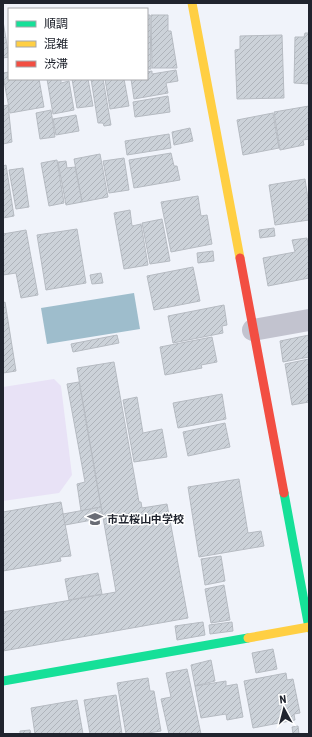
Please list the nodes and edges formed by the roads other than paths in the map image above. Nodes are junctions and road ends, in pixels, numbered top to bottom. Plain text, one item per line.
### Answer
1 (192, 3) edge
2 (309, 320) edge
3 (253, 330) junction
4 (309, 628) edge
5 (3, 681) edge

1 - 3 street
2 - 3 street
3 - 4 street
4 - 5 street

